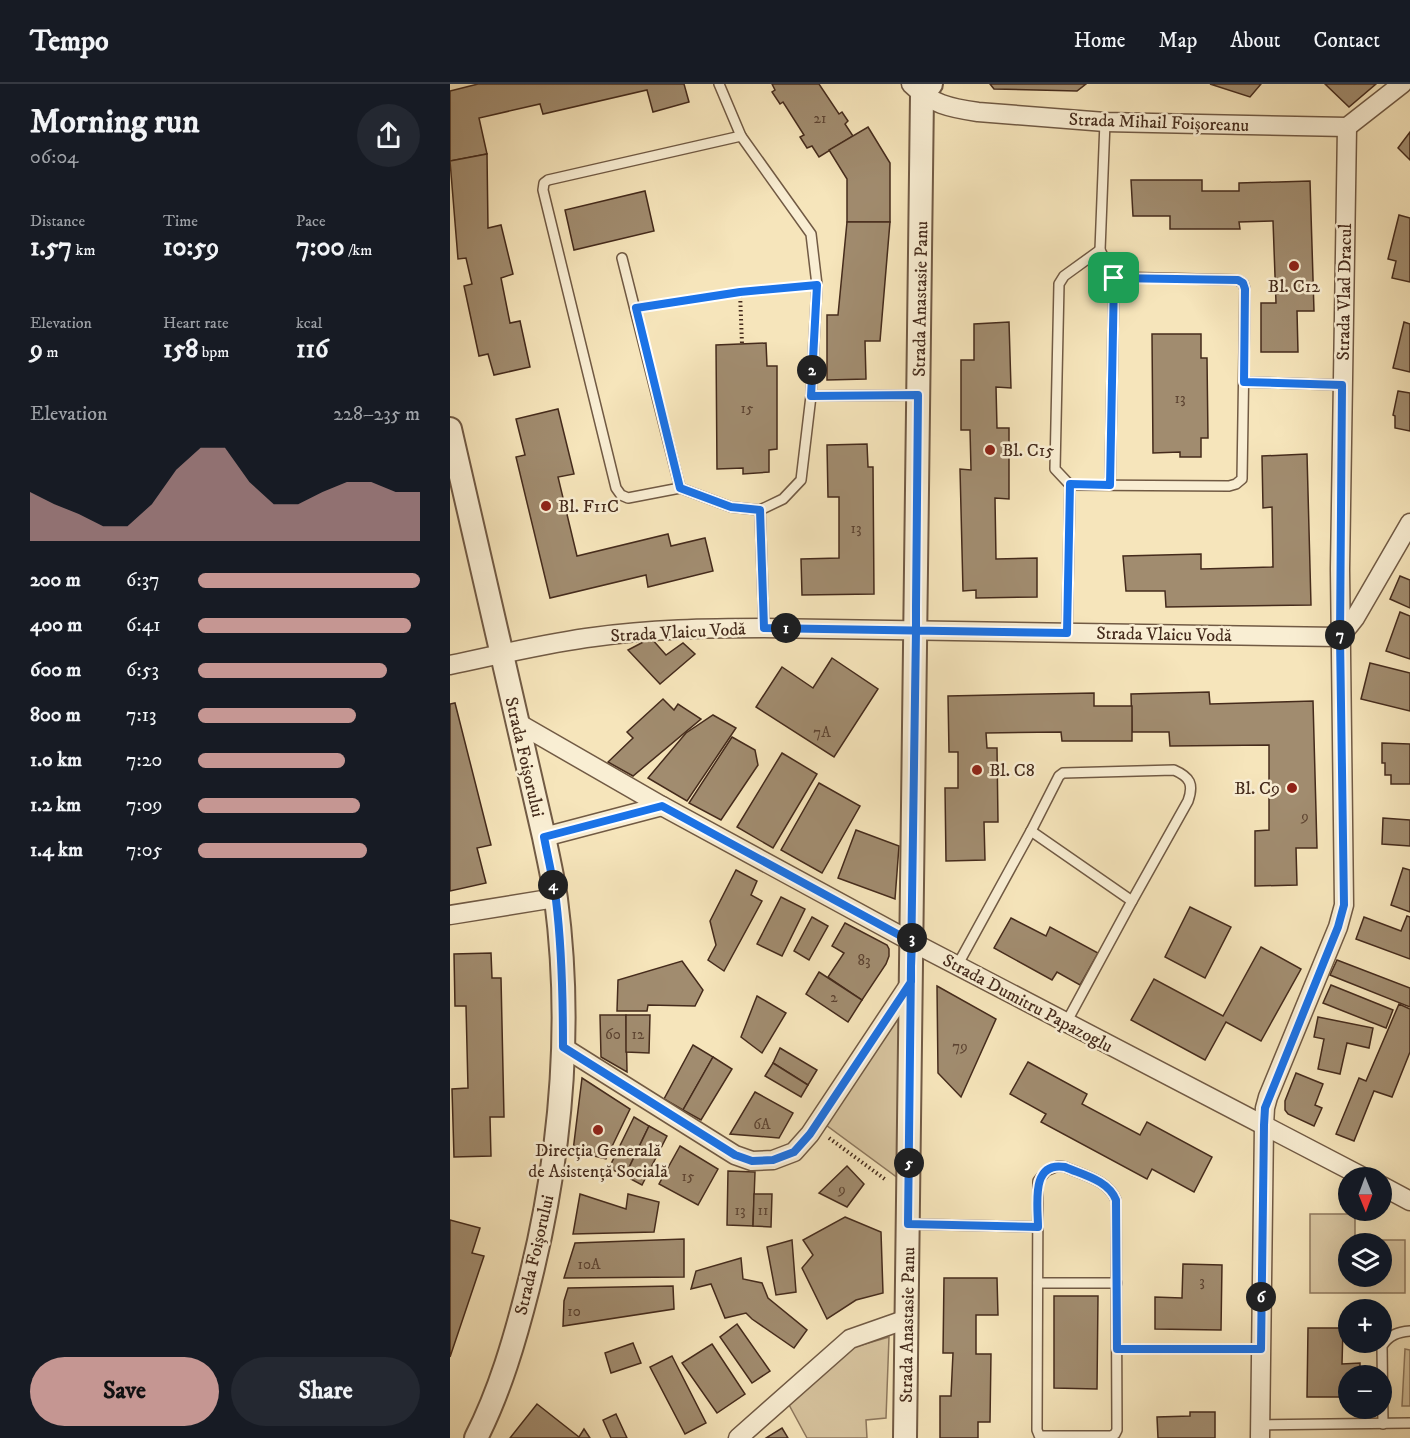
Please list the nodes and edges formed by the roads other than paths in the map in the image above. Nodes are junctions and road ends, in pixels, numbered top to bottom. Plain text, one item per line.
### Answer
1 (718, 84) edge
2 (1401, 84) edge
3 (921, 88) edge
4 (1105, 122) junction
5 (1347, 127) junction
6 (741, 136) junction
7 (1100, 250) junction
8 (622, 258) dead end
9 (1114, 278) junction
10 (1244, 382) junction
11 (1342, 385) junction
12 (918, 395) junction
13 (811, 396) junction
14 (450, 429) edge
15 (1070, 484) junction
16 (1110, 485) junction
17 (680, 488) junction
18 (760, 510) junction
19 (1410, 523) edge
20 (764, 628) junction
21 (916, 631) junction
22 (1067, 633) junction
23 (1340, 637) junction
24 (501, 654) junction
25 (450, 665) edge
26 (518, 723) junction
27 (662, 806) junction
28 (1031, 831) junction
29 (544, 837) junction
30 (555, 898) junction
31 (1132, 901) junction
32 (450, 915) edge
33 (912, 942) junction
34 (957, 966) junction
35 (911, 982) junction
36 (1066, 1023) junction
37 (563, 1047) junction
38 (1264, 1125) junction
39 (1344, 1167) edge
40 (1392, 1191) edge
41 (1410, 1201) edge
42 (908, 1224) junction
43 (1038, 1227) junction
44 (1038, 1283) junction
45 (1117, 1283) junction
46 (907, 1319) junction
47 (1410, 1331) edge
48 (1117, 1349) junction
49 (1261, 1349) junction
50 (1410, 1423) edge
51 (1383, 1424) junction
52 (1260, 1431) edge
53 (476, 1438) edge
54 (738, 1438) edge
55 (905, 1438) edge

1 - 6 lane
2 - 5 street
3 - 4 street, Strada Mihail Foișoreanu
3 - 12 street, Strada Anastasie Panu
4 - 5 street, Strada Mihail Foișoreanu
4 - 7 lane
5 - 11 street, Strada Vlad Dracul
6 - 13 lane
6 - 17 lane
7 - 9 lane
7 - 15 lane
8 - 17 lane
9 - 10 lane
9 - 16 lane
10 - 11 lane
10 - 16 lane
11 - 23 street, Strada Vlad Dracul
12 - 13 lane
12 - 21 street, Strada Anastasie Panu
13 - 18 lane
14 - 24 street, Strada Foișorului
15 - 16 lane
15 - 22 lane
17 - 18 lane
18 - 20 lane
19 - 23 street
20 - 21 street, Strada Vlaicu Vodă
20 - 24 street, Strada Vlaicu Vodă
21 - 22 street, Strada Vlaicu Vodă
21 - 33 street, Strada Anastasie Panu
22 - 23 street, Strada Vlaicu Vodă
23 - 38 street, Strada Vlad Dracul
24 - 25 street, Strada Vlaicu Vodă
24 - 26 street, Strada Foișorului
26 - 27 street, Strada Dumitru Papazoglu
26 - 29 street, Strada Foișorului
27 - 29 street
27 - 33 street, Strada Dumitru Papazoglu
28 - 31 lane
28 - 31 lane
28 - 34 lane
29 - 30 street, Strada Foișorului
30 - 32 street
30 - 37 street, Strada Foișorului
31 - 36 lane
33 - 34 street, Strada Dumitru Papazoglu
33 - 35 street, Strada Anastasie Panu
34 - 36 street, Strada Dumitru Papazoglu
35 - 37 street
35 - 42 street, Strada Anastasie Panu
36 - 38 street, Strada Dumitru Papazoglu
37 - 53 street, Strada Foișorului
38 - 39 street, Strada Dumitru Papazoglu
38 - 49 street, Strada Vlad Dracul
40 - 41 street
42 - 43 lane
42 - 46 street, Strada Anastasie Panu
43 - 44 lane
43 - 45 lane
44 - 45 lane
44 - 48 lane
45 - 48 lane
46 - 54 street
46 - 55 street, Strada Anastasie Panu
47 - 51 lane
48 - 49 lane
49 - 52 street, Strada Vlad Dracul
50 - 51 lane
51 - 52 lane

